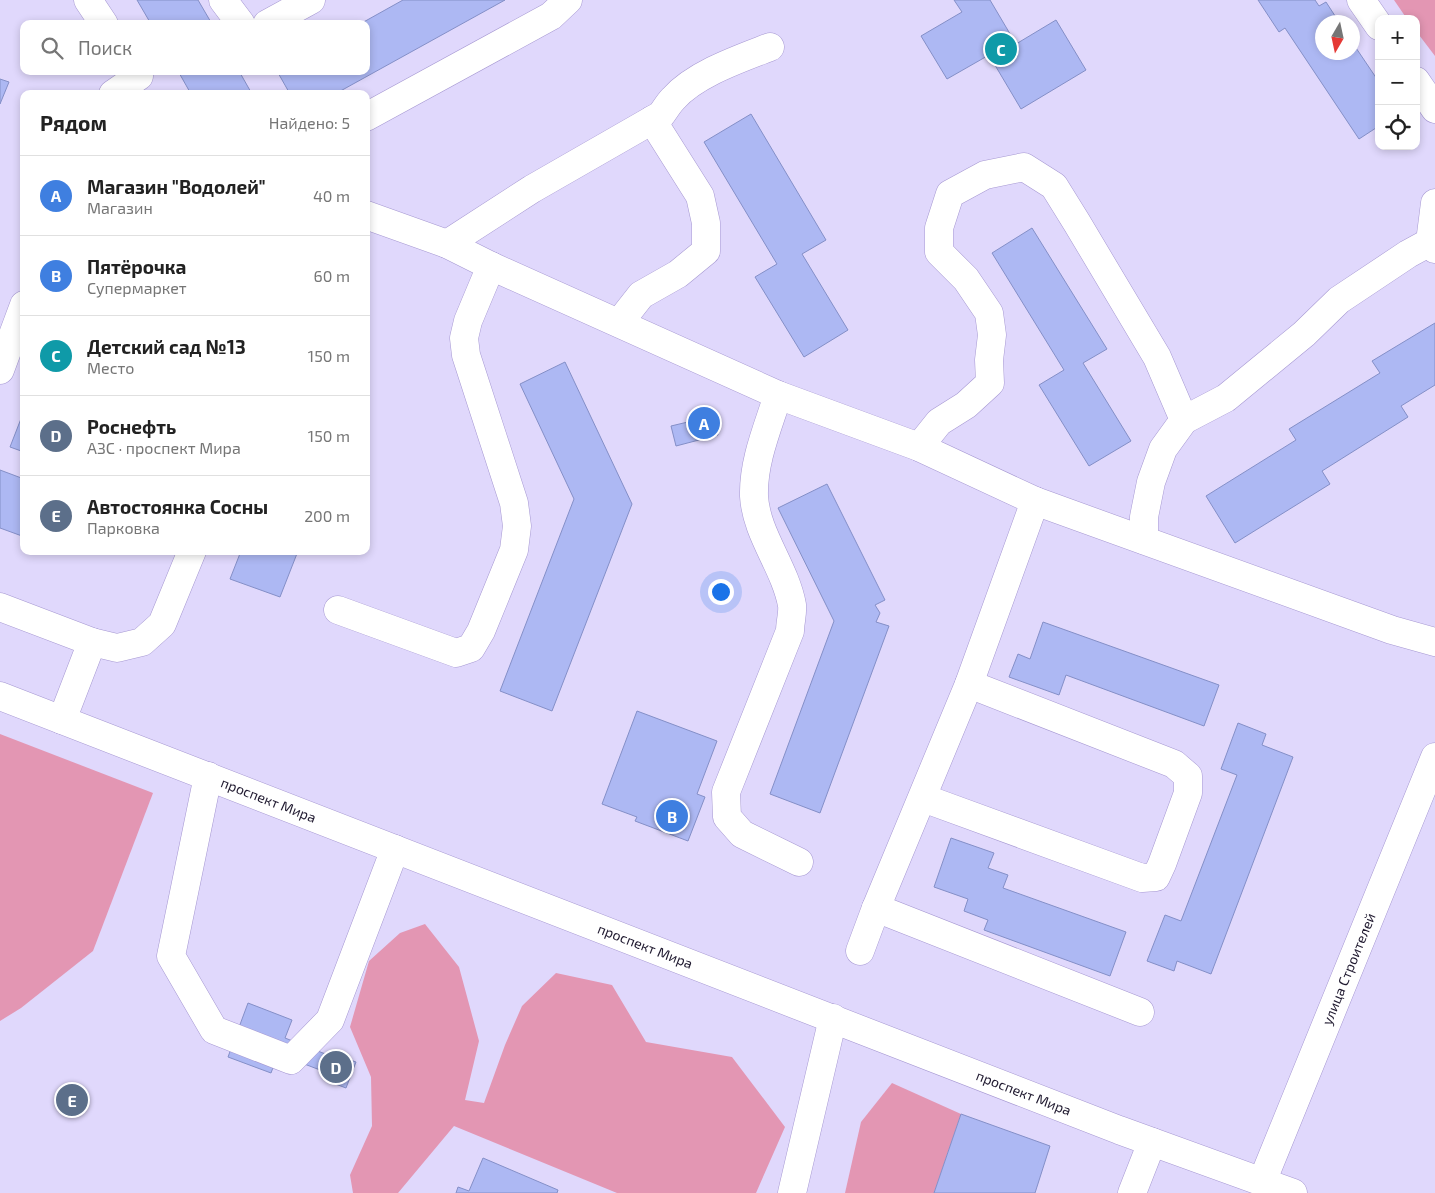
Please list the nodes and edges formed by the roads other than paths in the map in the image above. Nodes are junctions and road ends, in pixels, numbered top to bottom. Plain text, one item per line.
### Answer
1 (88, 0) edge
2 (223, 0) edge
3 (311, 0) edge
4 (568, 0) edge
5 (1361, 0) edge
6 (101, 20) edge
7 (238, 20) edge
8 (274, 20) edge
9 (1375, 20) edge
10 (770, 47) dead end
11 (142, 80) edge
12 (1420, 87) edge
13 (121, 90) edge
14 (1435, 109) edge
15 (370, 115) edge
16 (652, 120) junction
17 (1435, 203) edge
18 (370, 216) edge
19 (447, 244) junction
20 (1432, 245) edge
21 (492, 266) junction
22 (20, 316) edge
23 (619, 323) junction
24 (0, 370) edge
25 (778, 395) junction
26 (1184, 420) junction
27 (919, 447) junction
28 (1035, 501) junction
29 (1144, 540) junction
30 (190, 555) edge
31 (0, 607) edge
32 (338, 610) dead end
33 (92, 642) junction
34 (1435, 642) edge
35 (969, 684) junction
36 (0, 696) edge
37 (62, 720) junction
38 (1435, 757) edge
39 (208, 776) junction
40 (923, 798) junction
41 (395, 849) junction
42 (799, 862) dead end
43 (876, 908) junction
44 (860, 951) dead end
45 (1140, 1012) dead end
46 (833, 1018) junction
47 (1152, 1142) junction
48 (1262, 1182) junction
49 (792, 1193) edge
50 (1132, 1193) edge
51 (1293, 1193) edge

1 - 6 main road
2 - 7 main road
3 - 8 main road
4 - 15 main road
5 - 9 main road
10 - 16 main road
11 - 13 main road
12 - 14 main road
16 - 19 main road
16 - 23 main road
17 - 20 main road
18 - 19 main road
19 - 21 main road
20 - 26 main road
21 - 23 main road
21 - 32 main road
22 - 24 main road
23 - 25 main road
25 - 27 main road
25 - 42 main road
26 - 27 main road
26 - 29 main road
27 - 28 main road
28 - 29 main road
28 - 35 main road
29 - 34 main road
30 - 33 main road
31 - 33 main road
33 - 37 main road
35 - 40 main road
35 - 40 main road
36 - 37 main road, проспект Мира
37 - 39 main road, проспект Мира
38 - 48 main road, улица Строителей
39 - 41 main road, проспект Мира
39 - 41 main road
40 - 43 main road
41 - 46 main road, проспект Мира
43 - 44 main road
43 - 45 main road
46 - 47 main road, проспект Мира
46 - 49 main road
47 - 48 main road, проспект Мира
47 - 50 main road
48 - 51 main road, проспект Мира

